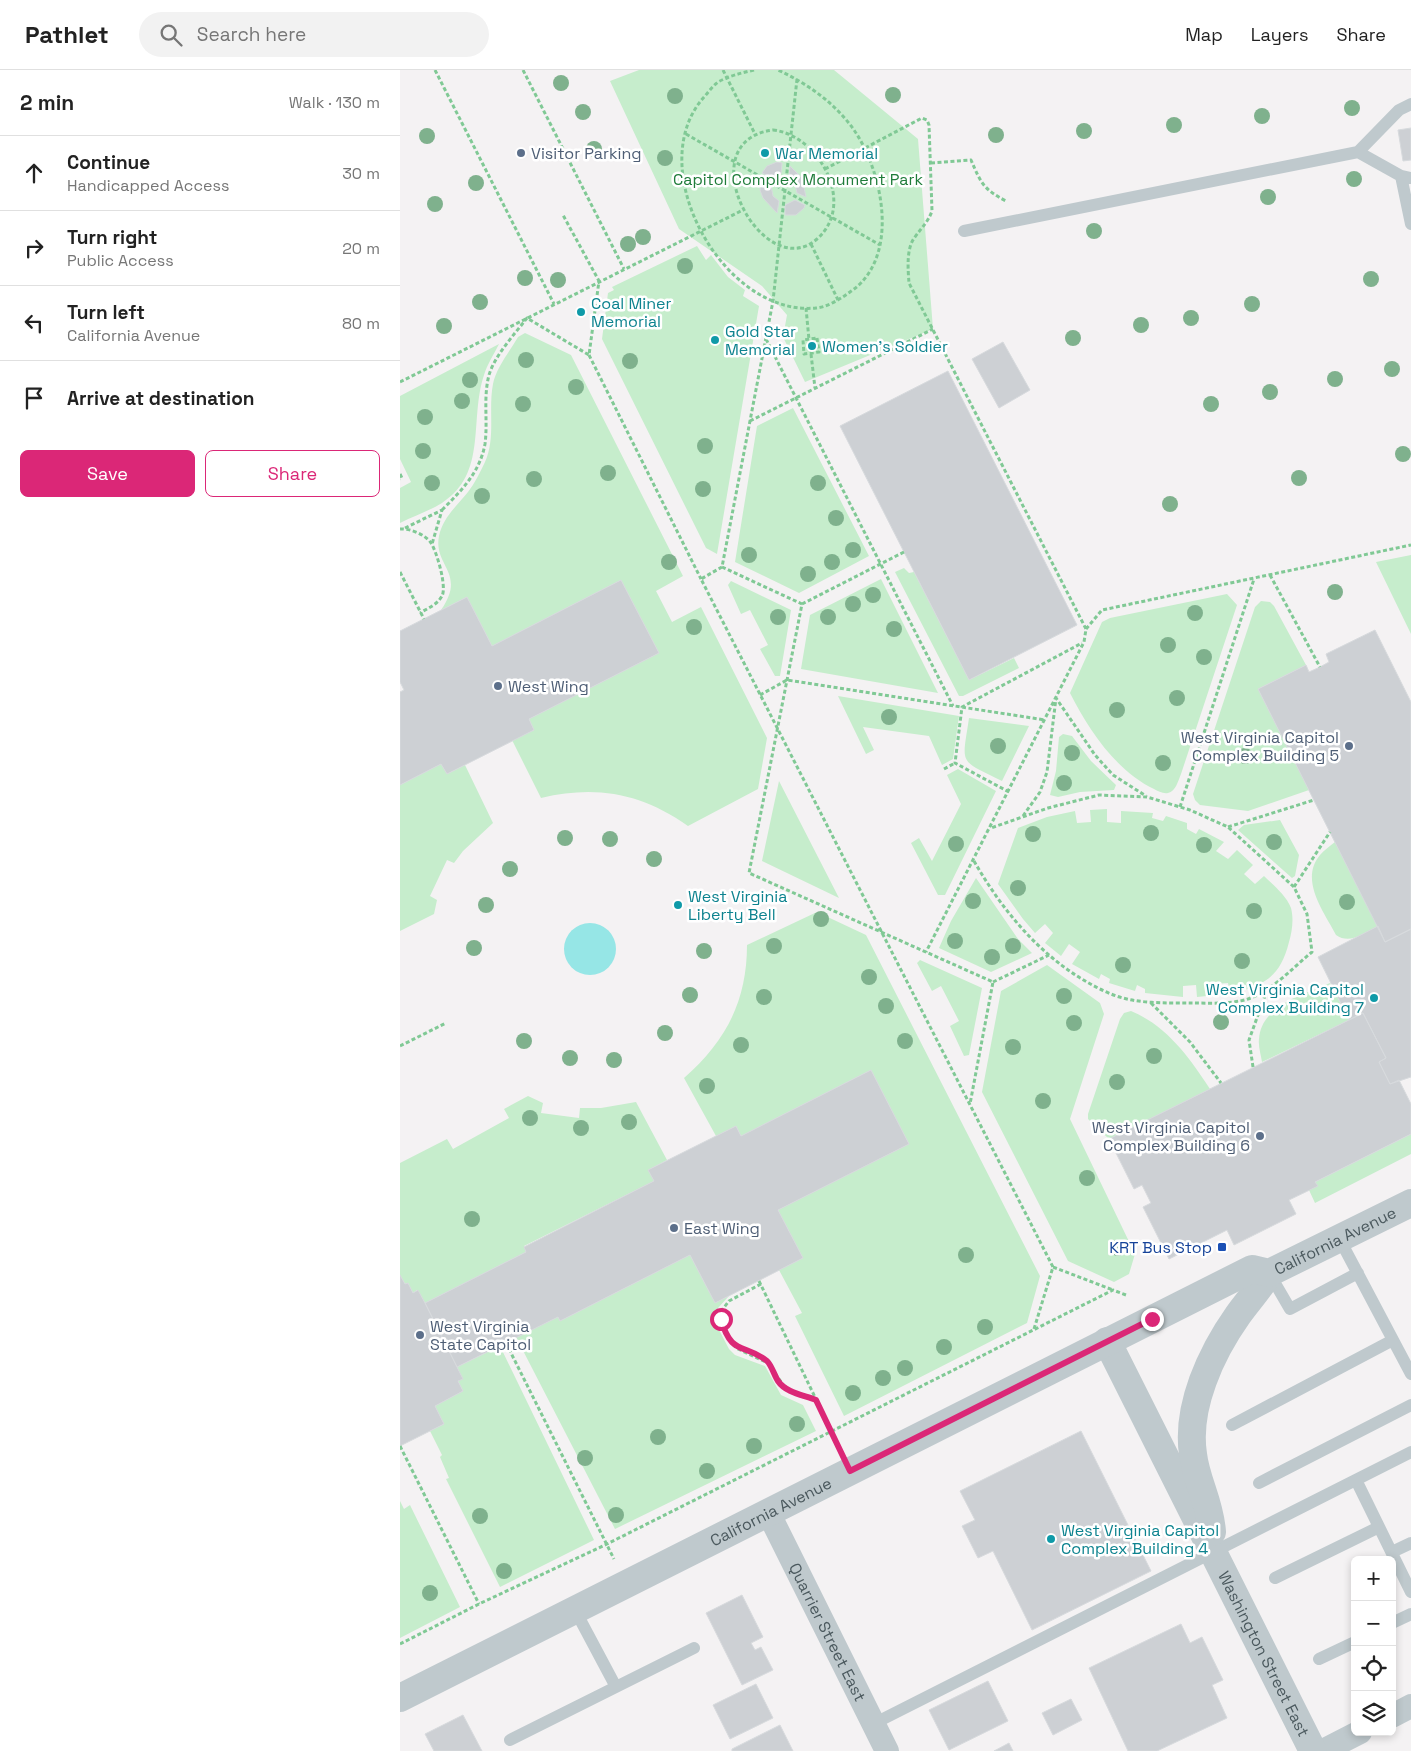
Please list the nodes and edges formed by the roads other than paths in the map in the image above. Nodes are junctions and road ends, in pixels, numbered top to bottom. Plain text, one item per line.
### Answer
1 (1411, 104) edge
2 (1358, 152) junction
3 (1406, 177) edge
4 (1411, 224) edge
5 (964, 231) dead end
6 (1411, 1203) edge
7 (1339, 1238) junction
8 (1269, 1273) junction
9 (1358, 1273) junction
10 (1393, 1340) junction
11 (1107, 1341) junction
12 (1411, 1374) edge
13 (1411, 1405) edge
14 (1232, 1425) dead end
15 (1410, 1455) edge
16 (1356, 1480) junction
17 (1259, 1484) dead end
18 (768, 1512) junction
19 (1379, 1527) junction
20 (1411, 1543) edge
21 (1392, 1552) junction
22 (1213, 1553) junction
23 (1275, 1578) dead end
24 (1411, 1592) edge
25 (575, 1610) junction
26 (1411, 1614) edge
27 (1396, 1621) edge
28 (1351, 1644) edge
29 (694, 1648) dead end
30 (1318, 1660) dead end
31 (616, 1687) junction
32 (400, 1698) edge
33 (1411, 1706) edge
34 (1396, 1714) edge
35 (873, 1724) junction
36 (1352, 1736) edge
37 (510, 1740) dead end
38 (887, 1751) edge
39 (1313, 1751) edge
40 (1323, 1751) edge

1 - 2 lane
2 - 3 lane
2 - 5 lane
3 - 4 lane
6 - 7 street, California Avenue
7 - 8 street, California Avenue
7 - 9 lane
8 - 9 lane
8 - 11 street, California Avenue
8 - 22 street
9 - 10 lane
10 - 12 lane
10 - 14 lane
11 - 18 street, California Avenue
11 - 22 street, Washington Street East
13 - 17 lane
15 - 16 lane
16 - 19 lane
16 - 22 lane
18 - 25 street, California Avenue
18 - 35 street, Quarrier Street East
19 - 21 lane
19 - 23 lane
20 - 21 lane
21 - 24 lane
22 - 35 lane
22 - 39 street, Washington Street East
25 - 31 lane
25 - 32 street, California Avenue
26 - 27 lane
28 - 30 lane
29 - 31 lane
31 - 37 lane
33 - 34 street
35 - 38 street, Quarrier Street East
36 - 40 street

